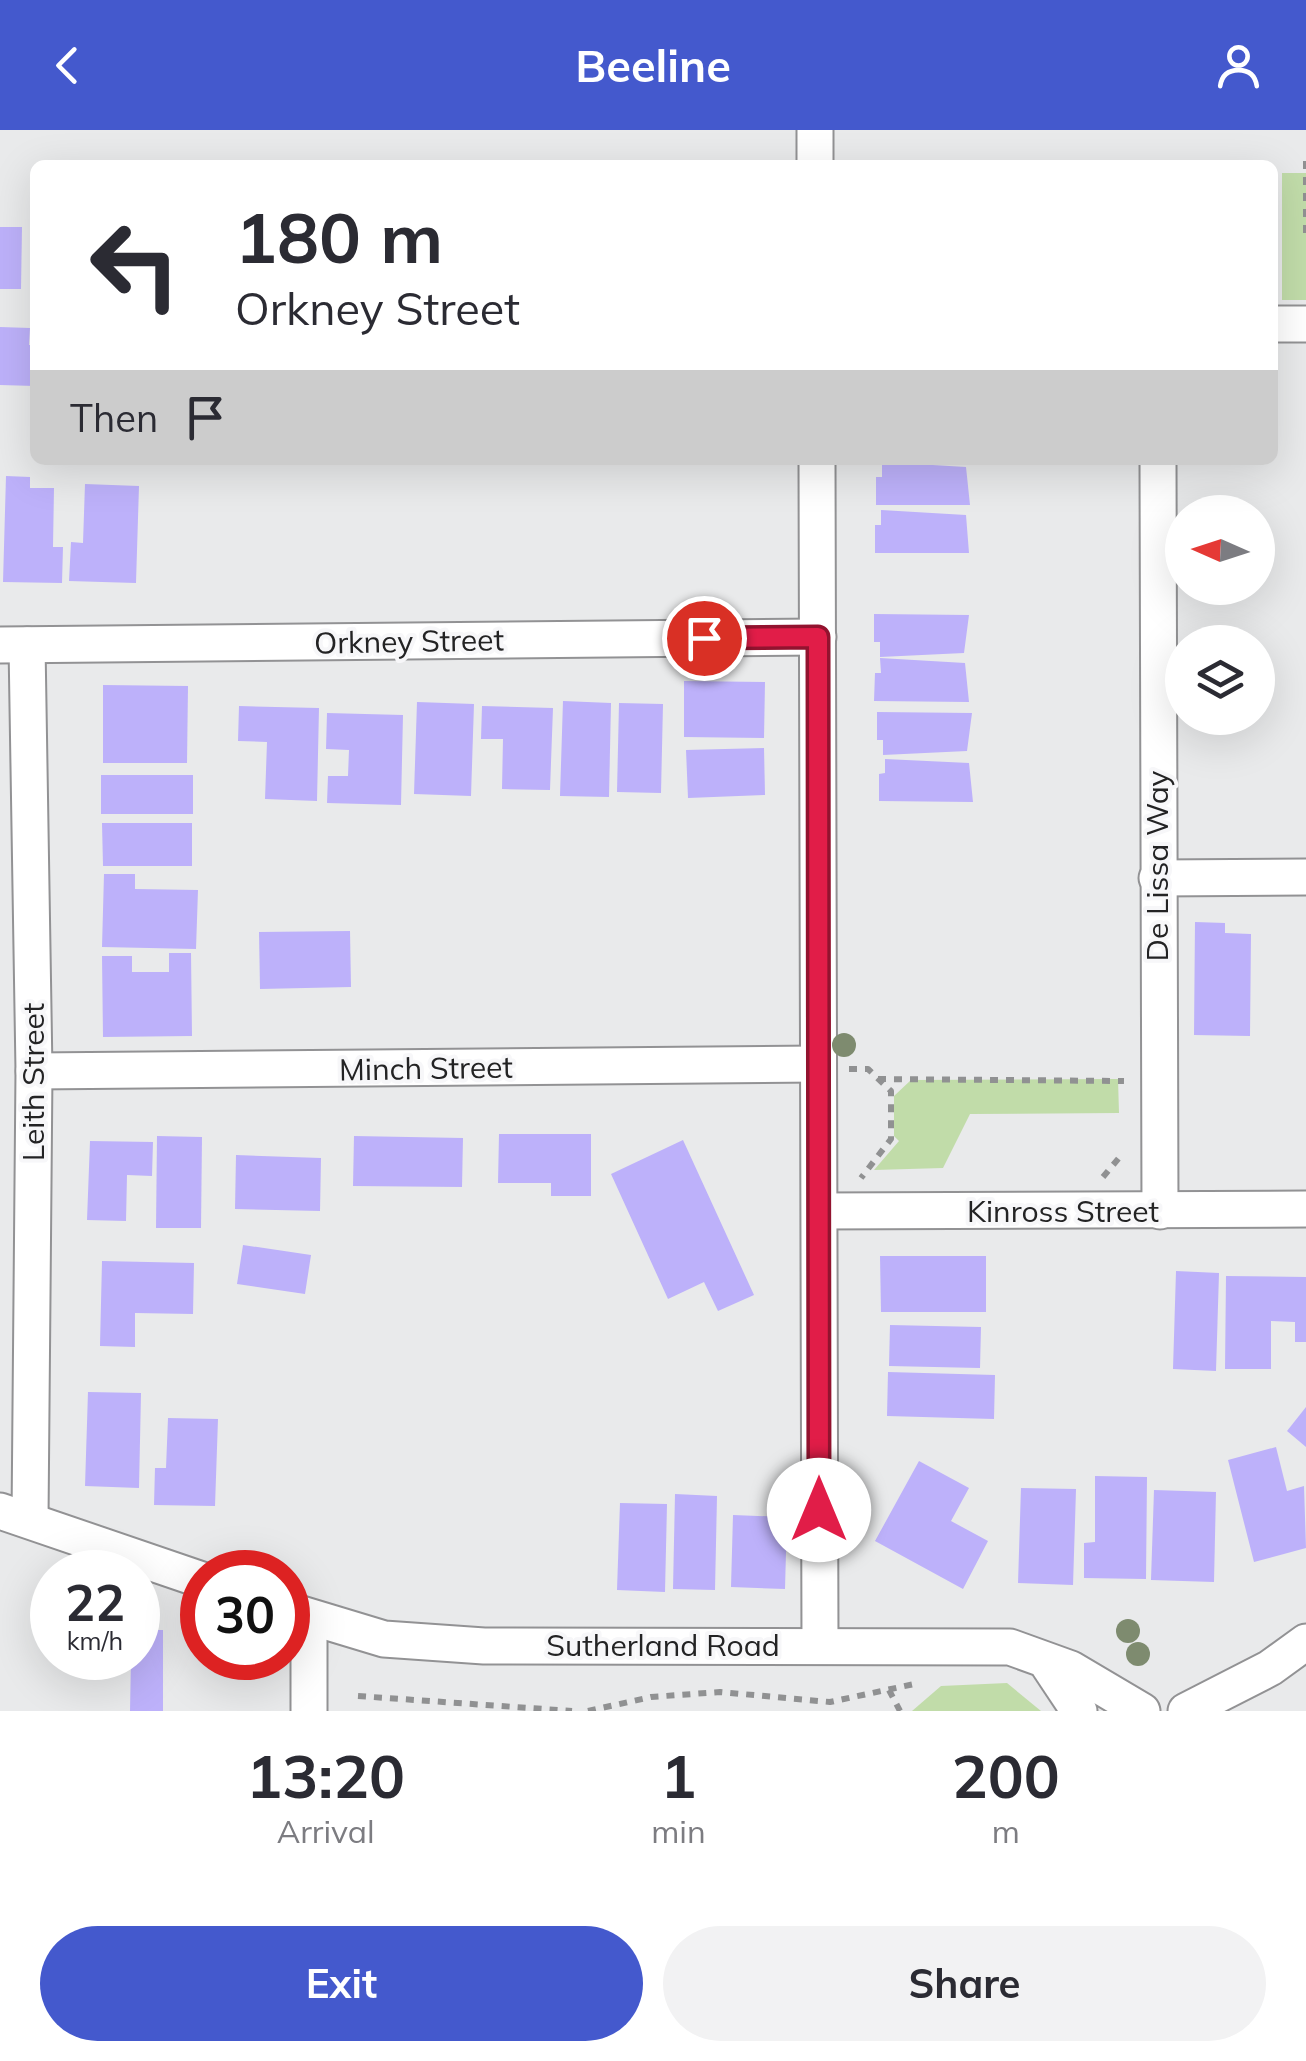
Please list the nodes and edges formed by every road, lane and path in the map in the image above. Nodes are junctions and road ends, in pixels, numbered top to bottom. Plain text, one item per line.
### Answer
1 (815, 130) edge
2 (815, 160) edge
3 (1306, 161) edge
4 (1306, 241) edge
5 (1278, 324) edge
6 (1306, 324) edge
7 (817, 465) edge
8 (1158, 465) edge
9 (818, 637) junction
10 (14, 645) edge
11 (1306, 877) edge
12 (1157, 878) junction
13 (818, 1064) junction
14 (34, 1071) junction
15 (878, 1079) junction
16 (847, 1088) dead end
17 (1124, 1094) dead end
18 (1123, 1142) dead end
19 (854, 1175) dead end
20 (1122, 1177) dead end
21 (1306, 1209) edge
22 (820, 1211) junction
23 (1160, 1212) junction
24 (15, 1515) edge
25 (180, 1572) edge
26 (310, 1617) edge
27 (1306, 1642) edge
28 (820, 1644) junction
29 (1041, 1658) junction
30 (1270, 1668) junction
31 (305, 1680) edge
32 (936, 1681) dead end
33 (889, 1689) junction
34 (358, 1696) dead end
35 (309, 1711) edge
36 (572, 1711) edge
37 (588, 1711) edge
38 (900, 1711) edge
39 (1079, 1711) edge
40 (1142, 1711) edge
41 (1186, 1711) edge
42 (1228, 1711) edge

1 - 2 street
3 - 4 path
5 - 6 street
7 - 9 street
8 - 12 street, De Lissa Way
9 - 10 street, Orkney Street
9 - 13 street
10 - 14 street, Leith Street
11 - 12 street
12 - 23 street, De Lissa Way
13 - 14 street, Minch Street
13 - 22 street
14 - 24 street, Leith Street
15 - 16 path
15 - 17 path
15 - 19 path
18 - 20 path
21 - 23 street, Kinross Street
22 - 23 street, Kinross Street
22 - 28 street
24 - 25 street
26 - 28 street, Sutherland Road
27 - 30 street
28 - 29 street, Sutherland Road
29 - 39 street
29 - 40 street, Sutherland Road
30 - 41 street
30 - 42 street
31 - 35 street
32 - 33 path
33 - 37 path
33 - 38 path
34 - 36 path

